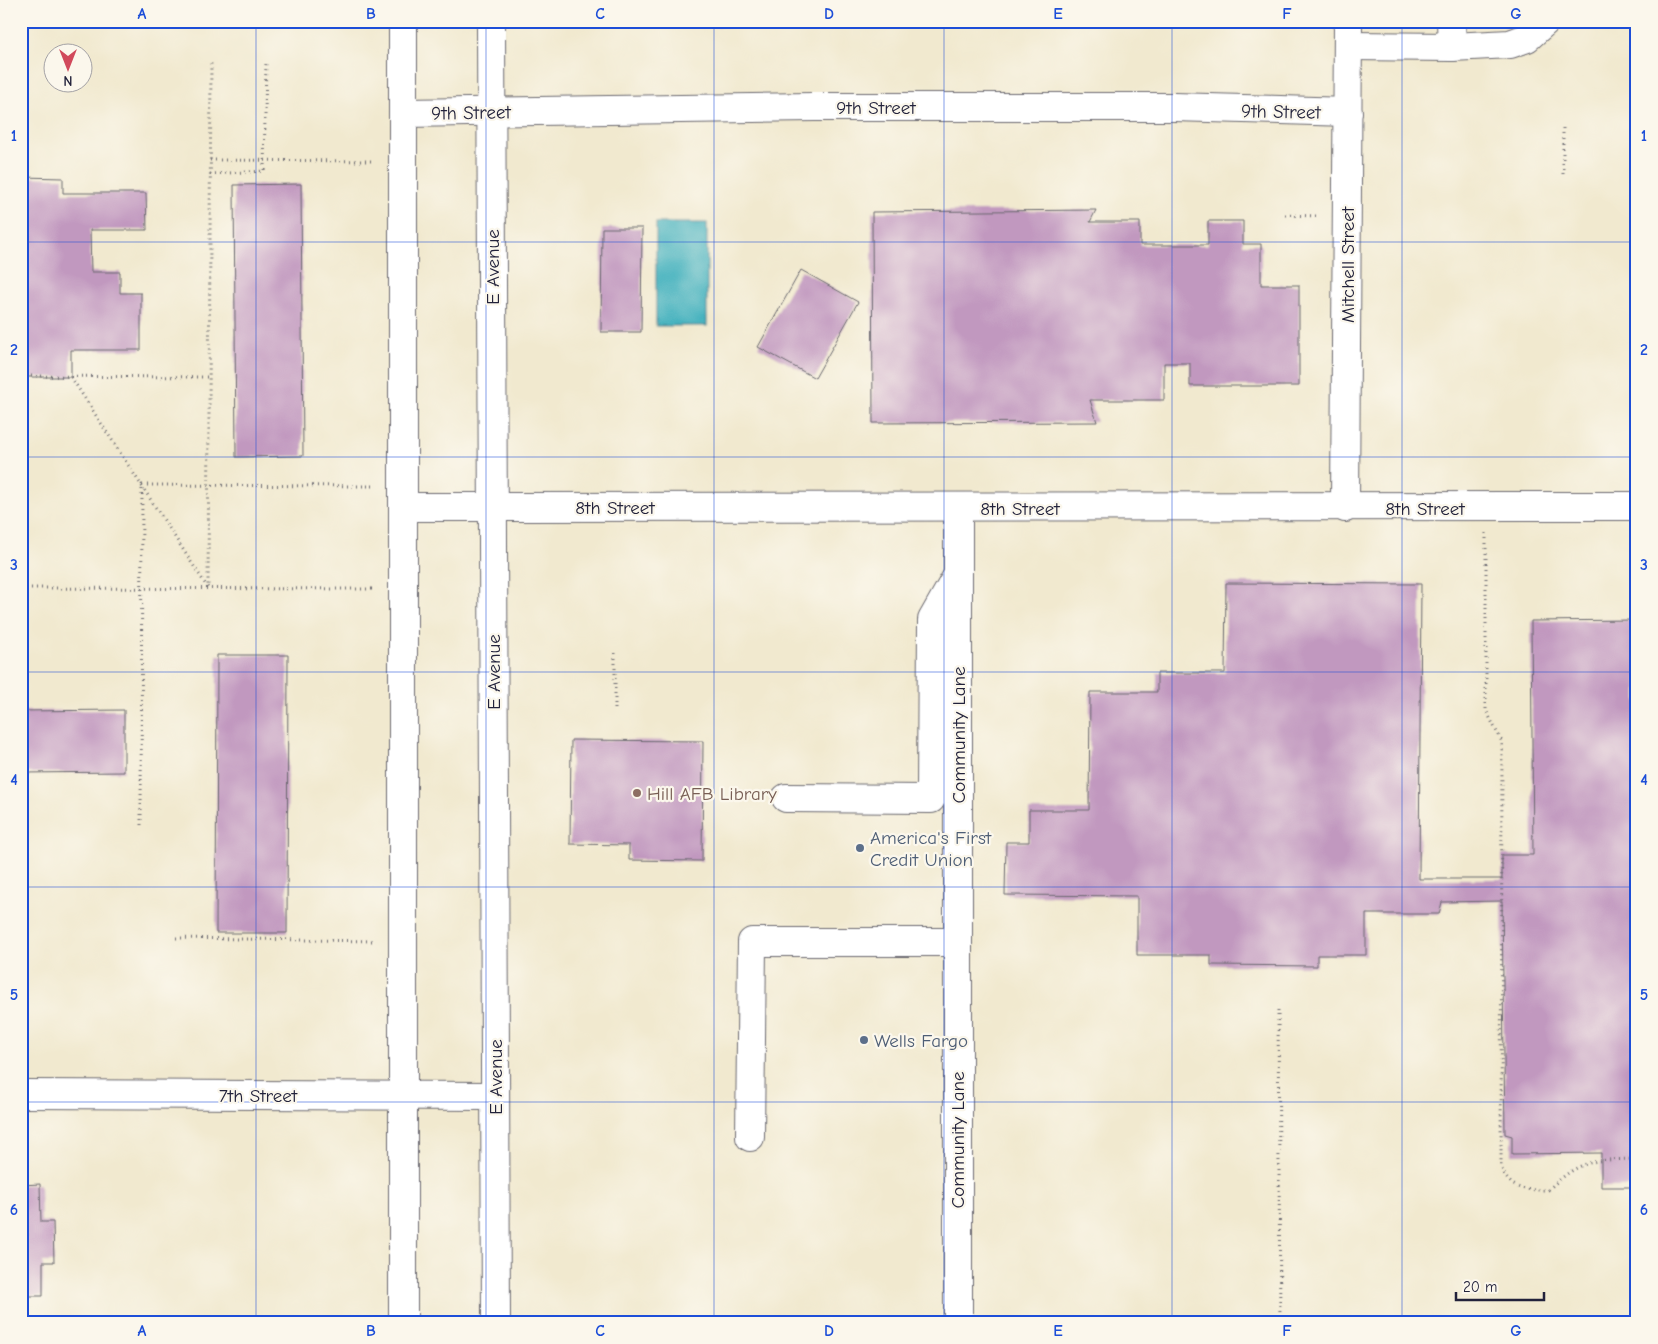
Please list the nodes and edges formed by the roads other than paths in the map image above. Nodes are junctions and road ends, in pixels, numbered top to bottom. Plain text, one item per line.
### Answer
1 (403, 21) edge
2 (491, 21) edge
3 (1546, 21) edge
4 (1348, 34) edge
5 (1452, 34) edge
6 (493, 111) junction
7 (1348, 112) junction
8 (404, 113) junction
9 (403, 497) junction
10 (1637, 506) edge
11 (492, 508) junction
12 (958, 508) junction
13 (1345, 508) junction
14 (958, 575) junction
15 (786, 798) dead end
16 (958, 798) junction
17 (930, 799) junction
18 (958, 942) junction
19 (21, 1094) edge
20 (403, 1096) junction
21 (495, 1096) junction
22 (750, 1137) dead end
23 (403, 1323) edge
24 (496, 1323) edge
25 (958, 1323) edge

1 - 8 lane
2 - 6 lane, E Avenue
3 - 5 lane
4 - 5 lane
4 - 7 lane, Mitchell Street
6 - 7 lane, 9th Street
6 - 8 lane, 9th Street
6 - 11 lane, E Avenue
7 - 13 lane, Mitchell Street
8 - 9 lane
9 - 11 lane, 8th Street
9 - 20 lane
10 - 13 lane, 8th Street
11 - 12 lane, 8th Street
11 - 21 lane, E Avenue
12 - 13 lane, 8th Street
12 - 14 lane, Community Lane
14 - 16 lane, Community Lane
14 - 17 lane
15 - 17 lane
16 - 17 lane
16 - 18 lane, Community Lane
18 - 22 lane
18 - 25 lane, Community Lane
19 - 20 lane, 7th Street
20 - 21 lane, 7th Street
20 - 23 lane
21 - 24 lane, E Avenue

